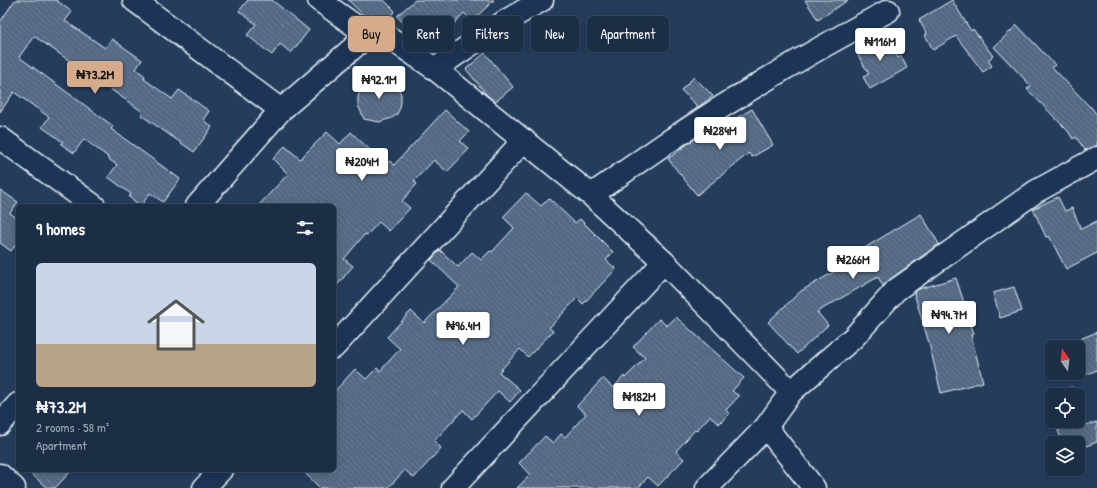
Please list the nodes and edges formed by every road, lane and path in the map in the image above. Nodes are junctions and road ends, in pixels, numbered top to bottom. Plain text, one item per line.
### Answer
1 (134, 0) edge
2 (319, 0) edge
3 (542, 0) edge
4 (888, 11) dead end
5 (348, 21) edge
6 (395, 42) edge
7 (348, 52) edge
8 (435, 69) junction
9 (281, 110) junction
10 (0, 138) edge
11 (524, 140) junction
12 (1097, 158) edge
13 (591, 195) junction
14 (91, 204) edge
15 (199, 204) edge
16 (664, 262) junction
17 (336, 345) edge
18 (791, 392) junction
19 (16, 406) edge
20 (0, 424) edge
21 (766, 427) junction
22 (219, 472) edge
23 (0, 475) edge
24 (14, 488) edge
25 (204, 488) edge
26 (453, 488) edge
27 (707, 488) edge
28 (814, 488) edge

1 - 9 street
2 - 5 street
3 - 8 street
4 - 13 street
6 - 8 street
7 - 9 street
8 - 11 street
9 - 15 street
10 - 14 street
11 - 13 street
11 - 17 street
12 - 18 street
13 - 16 street
16 - 18 street
16 - 26 street
18 - 21 street
19 - 20 street
21 - 27 street
21 - 28 street
22 - 25 street
23 - 24 street

